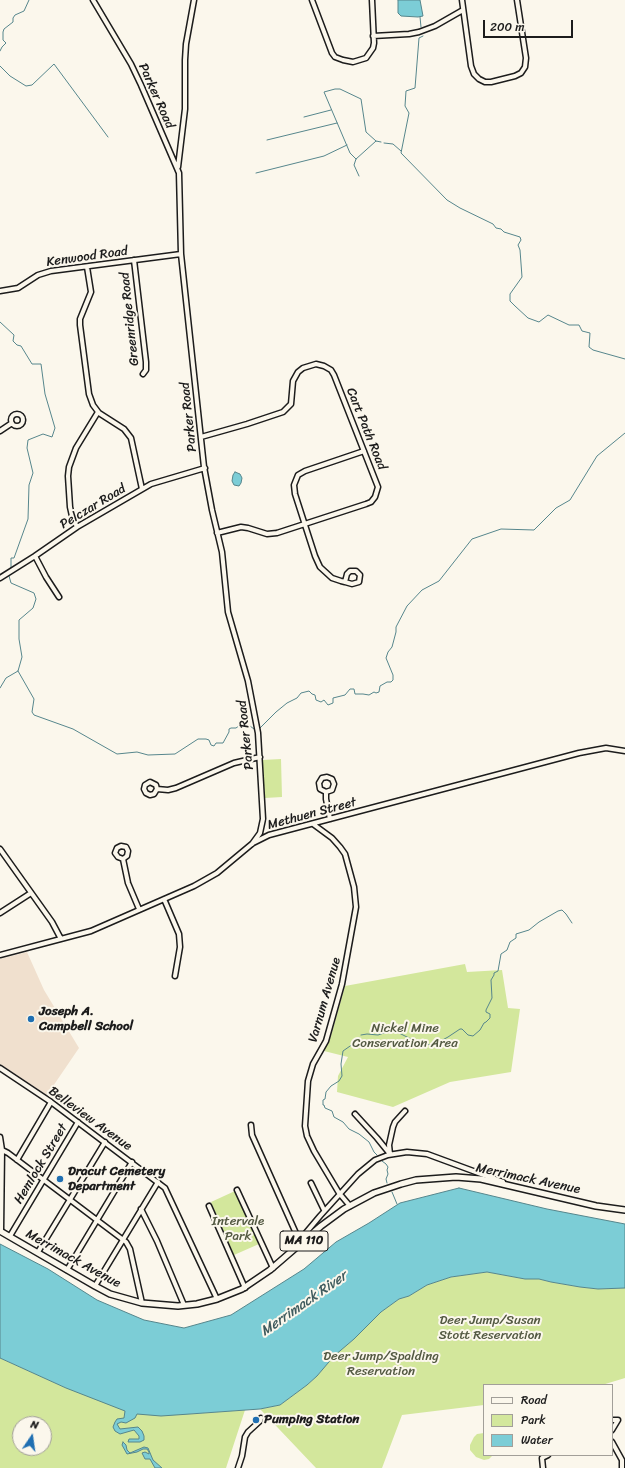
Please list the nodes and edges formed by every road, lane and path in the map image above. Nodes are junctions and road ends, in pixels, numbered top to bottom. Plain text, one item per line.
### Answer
1 (93, 0) edge
2 (194, 0) edge
3 (312, 0) edge
4 (372, 0) edge
5 (462, 0) edge
6 (517, 0) edge
7 (463, 10) junction
8 (373, 36) junction
9 (177, 169) junction
10 (181, 254) junction
11 (134, 260) junction
12 (87, 267) junction
13 (0, 291) edge
14 (143, 374) dead end
15 (98, 412) junction
16 (12, 423) dead end
17 (0, 430) edge
18 (202, 437) junction
19 (364, 452) junction
20 (204, 468) junction
21 (142, 489) junction
22 (305, 524) junction
23 (77, 527) junction
24 (217, 533) junction
25 (35, 556) junction
26 (0, 578) edge
27 (345, 582) dead end
28 (59, 597) dead end
29 (625, 751) edge
30 (260, 757) junction
31 (157, 789) dead end
32 (326, 792) dead end
33 (330, 819) junction
34 (313, 824) junction
35 (252, 844) junction
36 (0, 849) edge
37 (123, 859) dead end
38 (31, 893) junction
39 (164, 899) junction
40 (139, 909) junction
41 (0, 913) edge
42 (61, 939) junction
43 (0, 955) edge
44 (175, 976) dead end
45 (0, 1068) edge
46 (51, 1102) junction
47 (405, 1111) dead end
48 (354, 1114) dead end
49 (78, 1122) junction
50 (251, 1124) dead end
51 (0, 1138) edge
52 (105, 1142) junction
53 (2, 1150) junction
54 (390, 1154) junction
55 (17, 1160) junction
56 (132, 1162) junction
57 (43, 1180) junction
58 (158, 1182) junction
59 (311, 1183) dead end
60 (513, 1185) junction
61 (237, 1190) dead end
62 (339, 1193) junction
63 (70, 1200) junction
64 (208, 1206) dead end
65 (350, 1206) junction
66 (141, 1209) junction
67 (324, 1210) junction
68 (625, 1210) edge
69 (97, 1220) junction
70 (1, 1231) edge
71 (10, 1236) junction
72 (123, 1239) junction
73 (299, 1240) junction
74 (38, 1252) junction
75 (288, 1255) junction
76 (273, 1268) junction
77 (67, 1270) junction
78 (95, 1286) junction
79 (245, 1288) junction
80 (217, 1299) junction
81 (142, 1304) junction
82 (184, 1305) junction
83 (261, 1418) dead end
84 (613, 1420) edge
85 (613, 1428) edge
86 (613, 1444) edge
87 (546, 1456) edge
88 (238, 1468) edge
89 (544, 1468) edge
90 (622, 1468) edge

1 - 9 street, Parker Road
2 - 9 street
3 - 8 street
4 - 8 street
5 - 7 street
6 - 7 street
7 - 8 street
9 - 10 street, Parker Road
10 - 11 street, Kenwood Road
10 - 18 street, Parker Road
11 - 12 street, Kenwood Road
11 - 14 street, Greenridge Road
12 - 13 street, Kenwood Road
12 - 15 street
15 - 21 street
15 - 23 street
16 - 17 street
18 - 19 street, Cart Path Road
18 - 20 street, Parker Road
19 - 22 street
19 - 22 street, Cart Path Road
20 - 21 street, Pelczar Road
20 - 24 street, Parker Road
21 - 23 street, Pelczar Road
22 - 24 street, Cart Path Road
22 - 27 street
23 - 25 street, Pelczar Road
24 - 30 street, Parker Road
25 - 26 street, Pelczar Road
25 - 28 street
29 - 33 street, Methuen Street
30 - 31 street
30 - 35 street, Parker Road
32 - 33 street
33 - 34 street, Methuen Street
34 - 35 street, Methuen Street
34 - 62 street, Varnum Avenue
35 - 39 street, Methuen Street
36 - 38 street
37 - 40 street
38 - 41 street
38 - 42 street
39 - 40 street, Methuen Street
39 - 44 street
40 - 42 street, Methuen Street
42 - 43 street, Methuen Street
45 - 46 street, Belleview Avenue
46 - 49 street, Belleview Avenue
46 - 55 street
47 - 54 street
48 - 54 street
49 - 52 street, Belleview Avenue
49 - 57 street, Hemlock Street
50 - 73 street
51 - 53 street
52 - 56 street, Belleview Avenue
52 - 63 street
53 - 55 street
53 - 70 street
54 - 60 street
54 - 62 street
55 - 57 street
56 - 58 street, Belleview Avenue
56 - 69 street
57 - 63 street
57 - 71 street, Hemlock Street
58 - 66 street
58 - 80 street, Belleview Avenue
59 - 67 street
60 - 65 main road, Merrimack Avenue / MA 110
60 - 68 main road, Merrimack Avenue / MA 110
61 - 76 street
62 - 65 street, Varnum Avenue
62 - 67 street
63 - 69 street
63 - 74 street
64 - 79 street
65 - 75 main road, Merrimack Avenue / MA 110
66 - 72 street
66 - 82 street
67 - 73 street
69 - 72 street
69 - 77 street
70 - 71 main road, Merrimack Avenue / MA 110
71 - 74 main road, Merrimack Avenue / MA 110
72 - 78 street
72 - 81 street
73 - 75 street
74 - 77 main road, Merrimack Avenue / MA 110
75 - 76 main road, Merrimack Avenue / MA 110
76 - 79 main road, Merrimack Avenue / MA 110
77 - 78 main road, Merrimack Avenue / MA 110
78 - 81 main road, Merrimack Avenue / MA 110
79 - 80 main road, Merrimack Avenue / MA 110
80 - 82 main road, Merrimack Avenue / MA 110
81 - 82 main road, Merrimack Avenue / MA 110
83 - 88 street
84 - 85 street
86 - 90 street
87 - 89 street

